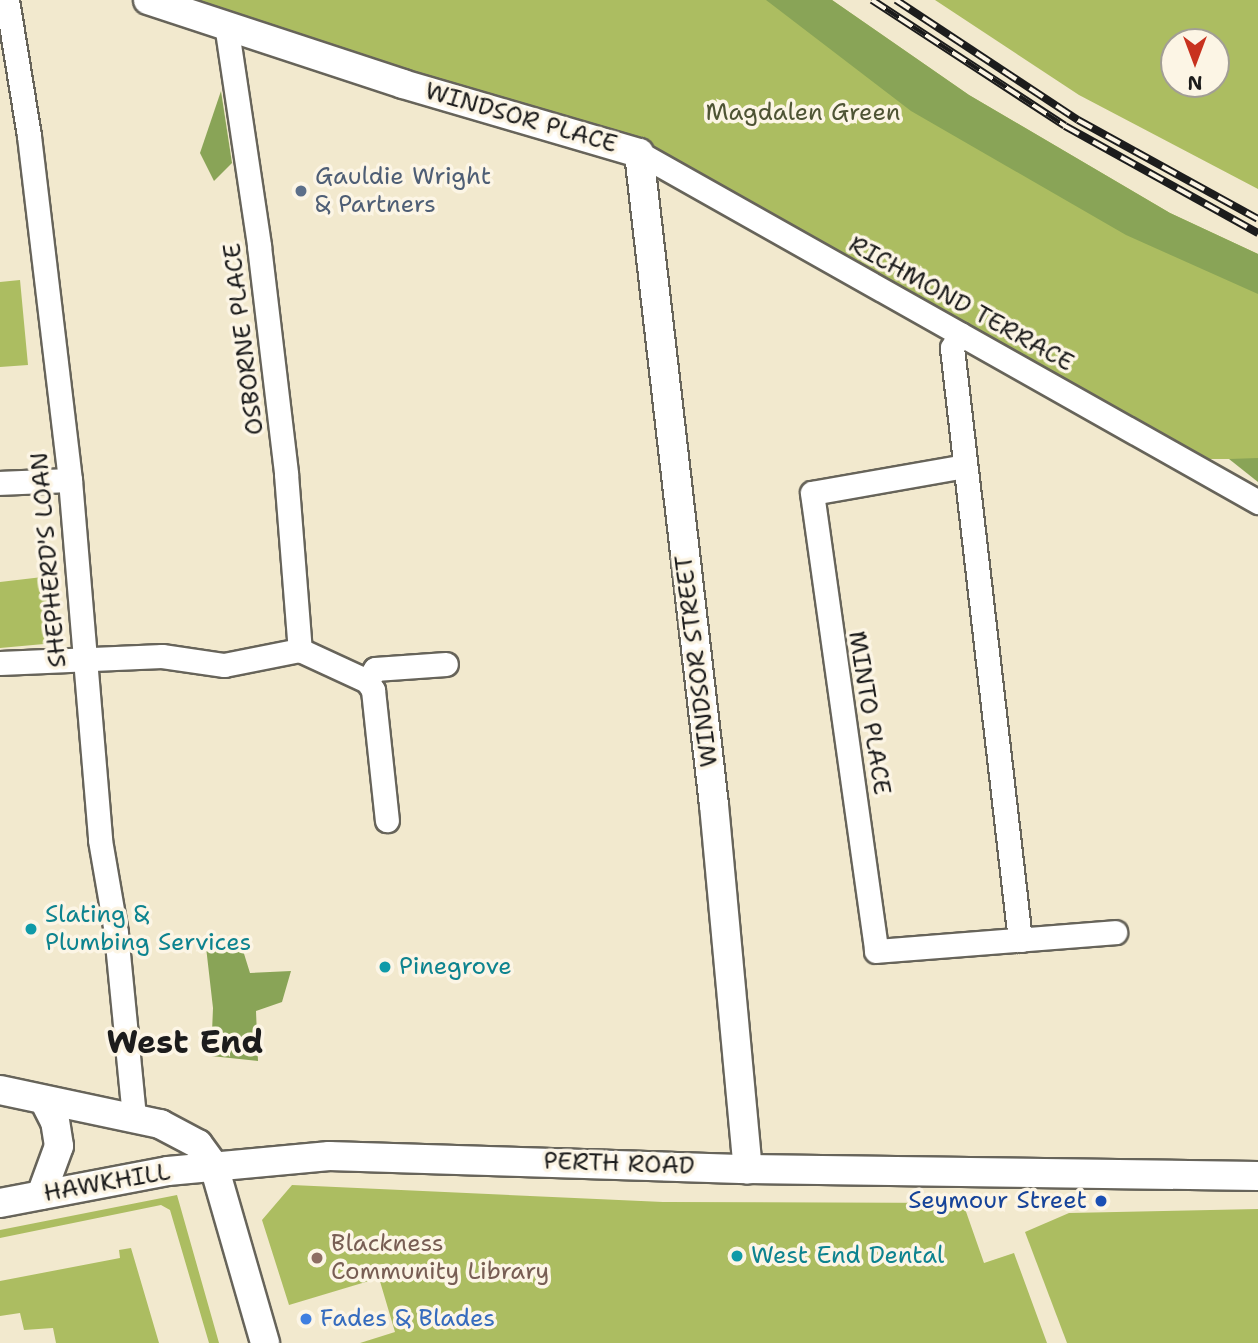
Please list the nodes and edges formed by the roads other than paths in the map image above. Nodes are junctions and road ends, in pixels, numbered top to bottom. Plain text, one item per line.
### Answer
1 (7, 0) edge
2 (148, 0) edge
3 (226, 24) junction
4 (639, 153) junction
5 (960, 334) junction
6 (965, 466) junction
7 (70, 480) junction
8 (0, 483) edge
9 (1258, 502) edge
10 (300, 650) junction
11 (85, 662) junction
12 (0, 663) edge
13 (446, 664) dead end
14 (367, 681) junction
15 (387, 820) dead end
16 (1115, 932) dead end
17 (1020, 940) junction
18 (0, 1090) edge
19 (44, 1100) junction
20 (134, 1117) junction
21 (214, 1166) junction
22 (748, 1169) junction
23 (1258, 1176) edge
24 (41, 1195) junction
25 (0, 1203) edge
26 (265, 1343) edge

1 - 7 street, SHEPHERD'S LOAN
2 - 3 street, WINDSOR PLACE
3 - 4 street, WINDSOR PLACE
3 - 10 street, OSBORNE PLACE
4 - 5 street, RICHMOND TERRACE
4 - 22 street, WINDSOR STREET
5 - 6 street
5 - 9 street, RICHMOND TERRACE
6 - 17 street
6 - 17 street, MINTO PLACE
7 - 8 street
7 - 11 street, SHEPHERD'S LOAN
10 - 11 street
10 - 14 street
11 - 12 street
11 - 20 street, SHEPHERD'S LOAN
13 - 14 street
14 - 15 street
16 - 17 street, MINTO PLACE
18 - 19 street
19 - 20 street
19 - 24 street
20 - 21 street
21 - 22 street, PERTH ROAD
21 - 24 street, HAWKHILL
21 - 26 street
22 - 23 street, PERTH ROAD
24 - 25 street, HAWKHILL

